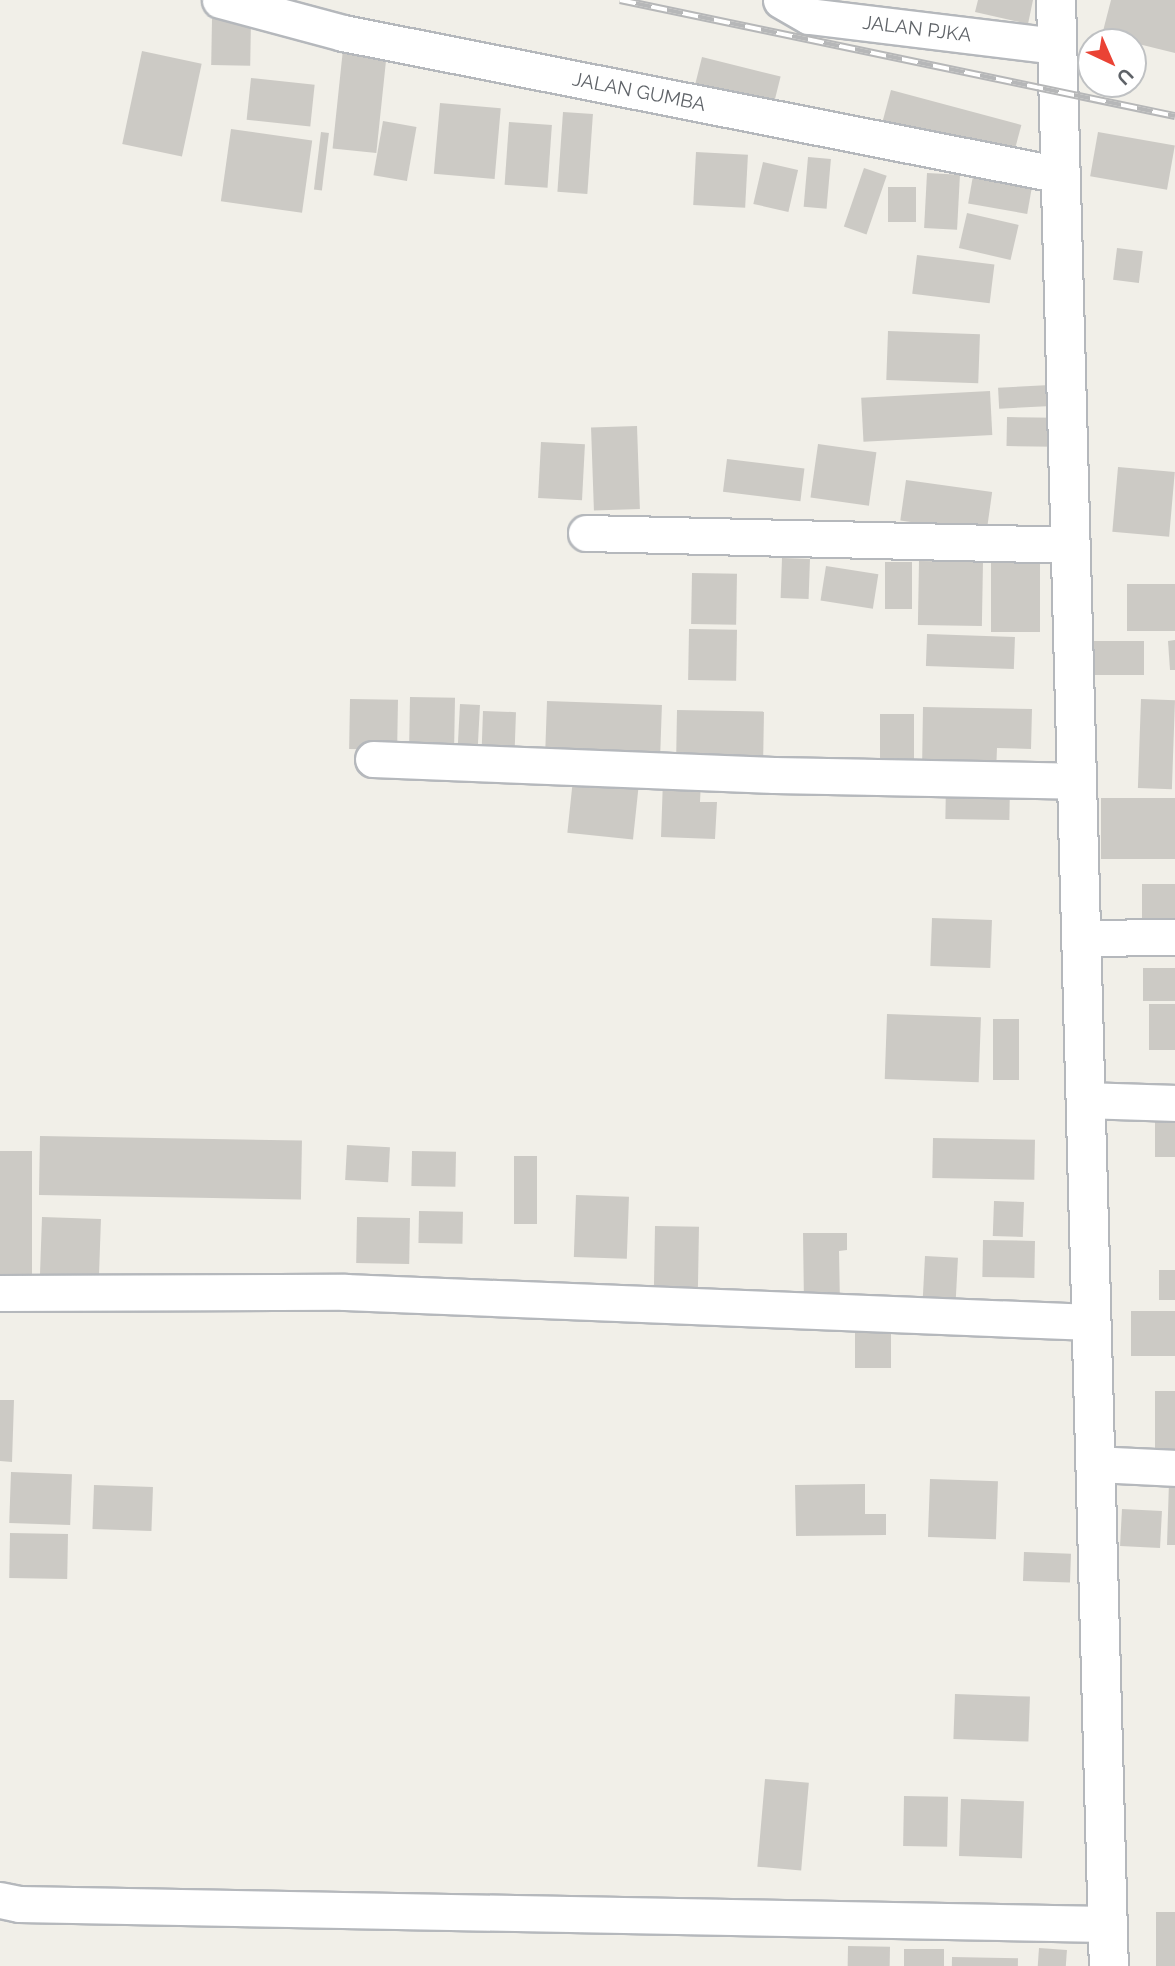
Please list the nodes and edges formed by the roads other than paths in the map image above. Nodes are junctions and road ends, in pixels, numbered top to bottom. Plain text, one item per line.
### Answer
1 (220, 0) edge
2 (781, 0) edge
3 (1056, 0) edge
4 (1057, 46) junction
5 (1061, 175) junction
6 (586, 533) dead end
7 (1071, 545) junction
8 (373, 759) dead end
9 (1076, 781) junction
10 (1175, 937) edge
11 (1079, 938) junction
12 (1085, 1100) junction
13 (1175, 1103) edge
14 (0, 1293) edge
15 (1091, 1322) junction
16 (1094, 1464) junction
17 (1175, 1468) edge
18 (0, 1900) edge
19 (1106, 1924) junction
20 (1109, 1966) edge

1 - 5 street, JALAN GUMBA
2 - 4 street, JALAN PJKA
3 - 4 street
4 - 5 street
5 - 7 street
6 - 7 street
7 - 9 street
8 - 9 street
9 - 11 street
10 - 11 street
11 - 12 street
12 - 13 street
12 - 15 street
14 - 15 street
15 - 16 street
16 - 17 street
16 - 19 street
18 - 19 street
19 - 20 street

